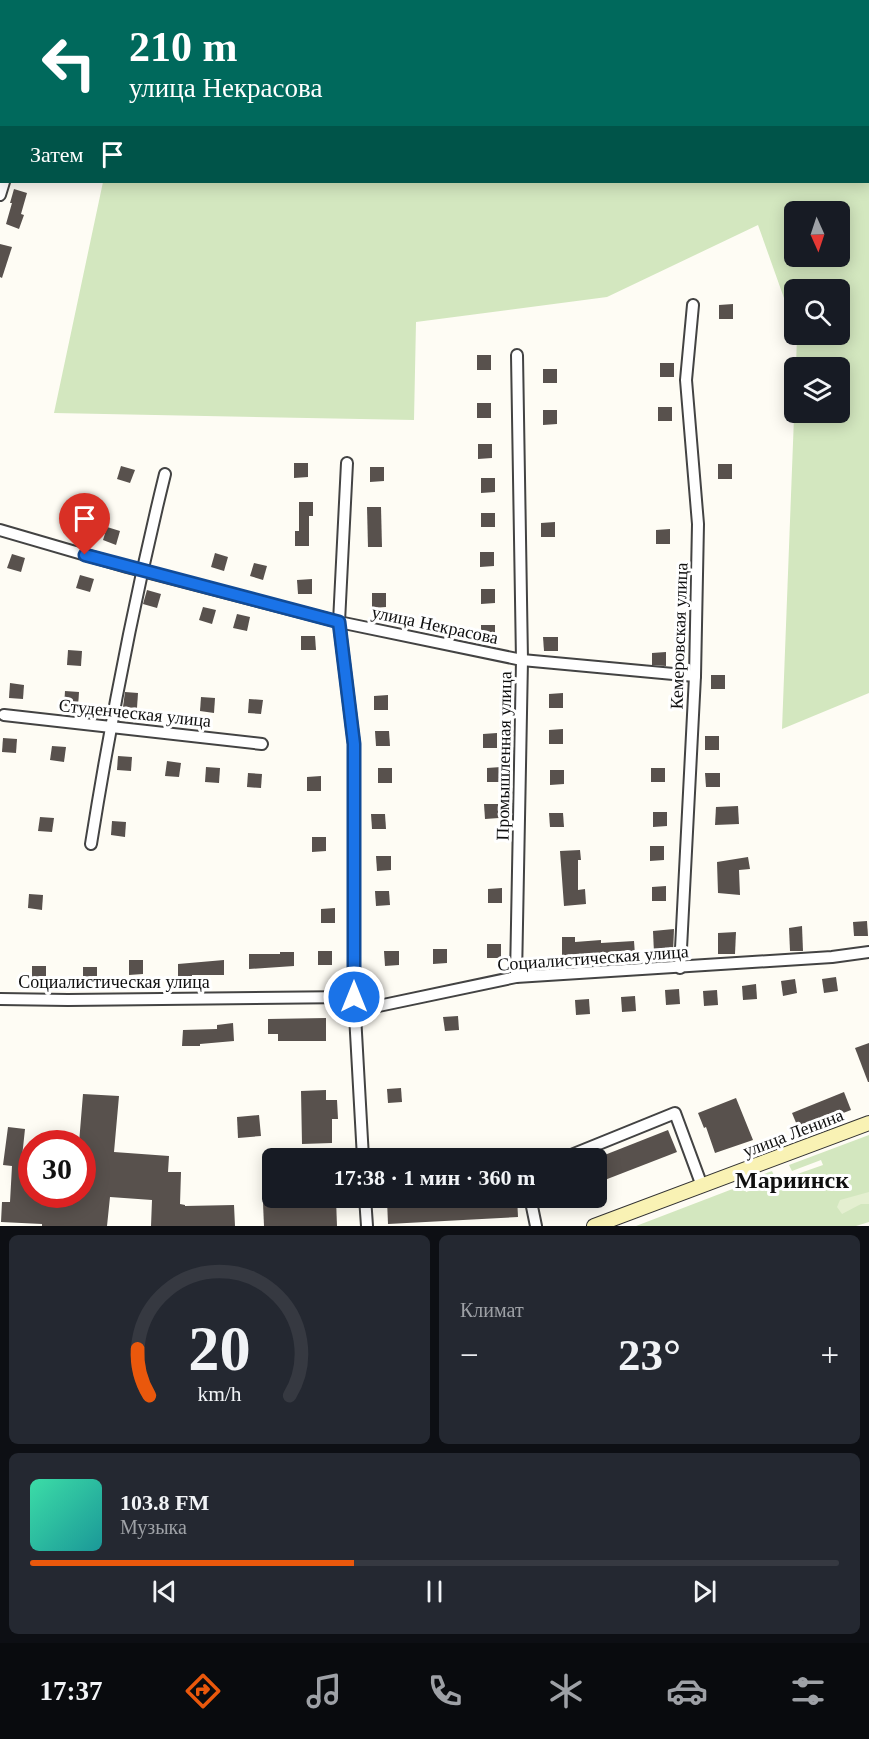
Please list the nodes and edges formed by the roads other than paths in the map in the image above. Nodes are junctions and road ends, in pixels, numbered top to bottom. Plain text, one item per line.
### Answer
1 (693, 305) dead end
2 (517, 355) dead end
3 (347, 462) dead end
4 (165, 474) dead end
5 (0, 530) edge
6 (141, 571) junction
7 (339, 622) junction
8 (522, 660) junction
9 (695, 676) junction
10 (4, 716) dead end
11 (110, 726) junction
12 (262, 744) dead end
13 (90, 844) dead end
14 (869, 952) edge
15 (680, 968) junction
16 (516, 977) junction
17 (354, 997) junction
18 (0, 999) edge
19 (869, 1123) edge
20 (362, 1148) edge
21 (589, 1148) edge
22 (702, 1186) junction
23 (366, 1208) edge
24 (532, 1208) edge
25 (367, 1226) edge
26 (536, 1226) edge
27 (594, 1226) edge

1 - 9 street, Кемеровская улица
2 - 8 street, Промышленная улица
3 - 7 street
4 - 6 street
5 - 6 street, улица Некрасова
6 - 7 street, улица Некрасова
6 - 11 street
7 - 8 street, улица Некрасова
7 - 17 street
8 - 9 street, улица Некрасова
8 - 16 street, Промышленная улица
9 - 15 street, Кемеровская улица
10 - 11 street, Студенческая улица
11 - 12 street, Студенческая улица
11 - 13 street
14 - 15 street, Социалистическая улица
15 - 16 street, Социалистическая улица
16 - 17 street, Социалистическая улица
17 - 18 street, Социалистическая улица
17 - 20 street
19 - 22 main road, улица Ленина
21 - 22 street
22 - 27 main road, улица Ленина
23 - 25 street
24 - 26 street

